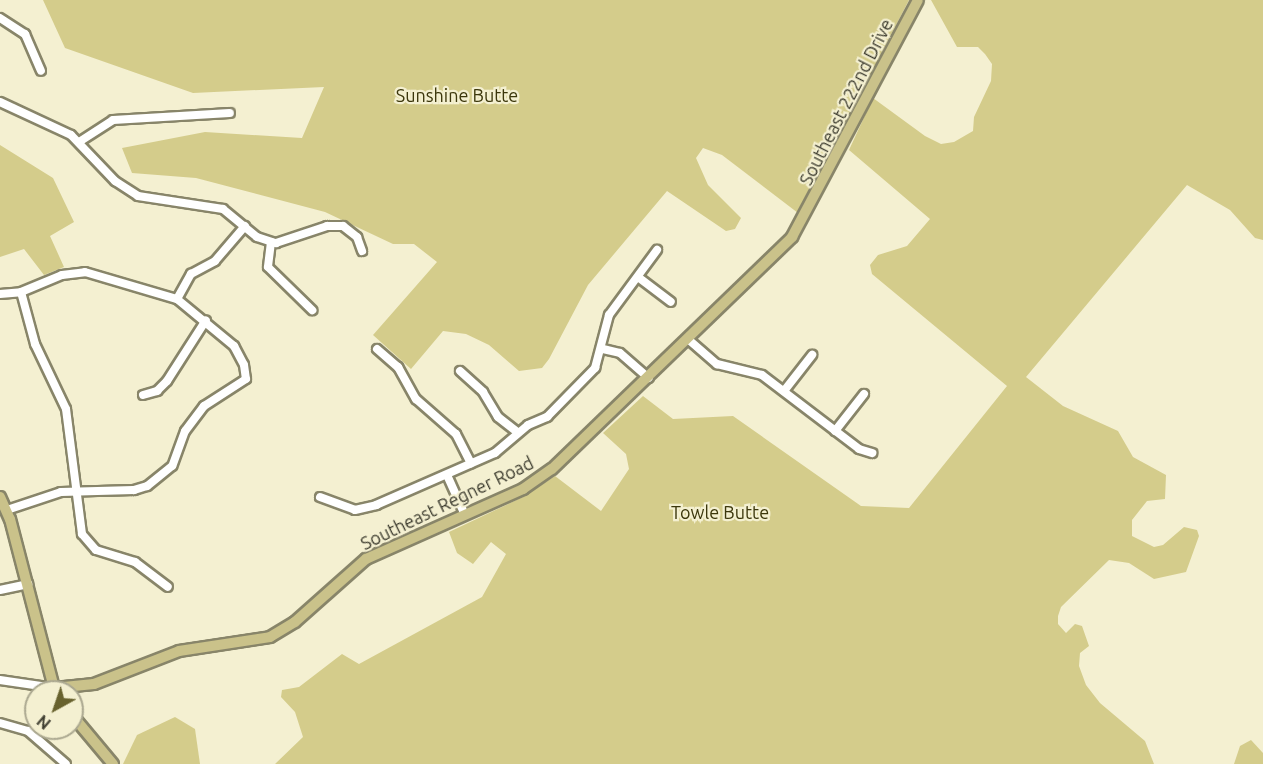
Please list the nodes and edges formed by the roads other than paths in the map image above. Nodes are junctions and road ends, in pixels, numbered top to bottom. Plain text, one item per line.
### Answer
1 (918, 0) edge
2 (0, 18) edge
3 (41, 71) dead end
4 (0, 102) edge
5 (230, 113) dead end
6 (80, 141) junction
7 (803, 220) joint
8 (245, 226) junction
9 (271, 242) junction
10 (657, 250) dead end
11 (362, 251) dead end
12 (638, 277) junction
13 (21, 292) junction
14 (0, 294) edge
15 (177, 299) junction
16 (671, 302) dead end
17 (312, 310) dead end
18 (206, 320) junction
19 (689, 340) junction
20 (377, 349) dead end
21 (603, 349) junction
22 (812, 355) dead end
23 (460, 371) dead end
24 (649, 378) junction
25 (784, 391) junction
26 (864, 394) dead end
27 (143, 395) dead end
28 (835, 431) junction
29 (517, 432) junction
30 (872, 453) dead end
31 (471, 463) junction
32 (447, 475) junction
33 (75, 491) junction
34 (0, 497) edge
35 (320, 497) dead end
36 (8, 510) junction
37 (465, 515) junction
38 (28, 585) junction
39 (168, 586) dead end
40 (0, 590) edge
41 (0, 680) edge
42 (52, 680) edge
43 (24, 684) edge
44 (84, 686) edge
45 (0, 723) edge
46 (84, 730) edge
47 (66, 764) edge
48 (113, 764) edge

1 - 7 main road, Southeast 222nd Drive
2 - 3 street
4 - 6 street
5 - 6 street
6 - 8 street
7 - 19 main road, Southeast Regner Road
8 - 9 street
8 - 15 street
9 - 11 street
9 - 17 street
10 - 12 street
12 - 16 street
12 - 21 street
13 - 14 street
13 - 15 street
13 - 33 street
15 - 18 street
18 - 27 street
18 - 33 street
19 - 24 main road, Southeast Regner Road
19 - 25 street
20 - 31 street
21 - 24 street
21 - 29 street
22 - 25 street
23 - 29 street
24 - 37 main road, Southeast Regner Road
25 - 28 street
26 - 28 street
28 - 30 street
29 - 31 street
31 - 32 street
32 - 35 street
32 - 37 street
33 - 36 street
33 - 39 street
34 - 36 main road
36 - 38 main road
37 - 44 main road, Southeast Regner Road
38 - 40 street
38 - 42 main road
41 - 43 street, Southeast Regner Road
45 - 47 street
46 - 48 main road

